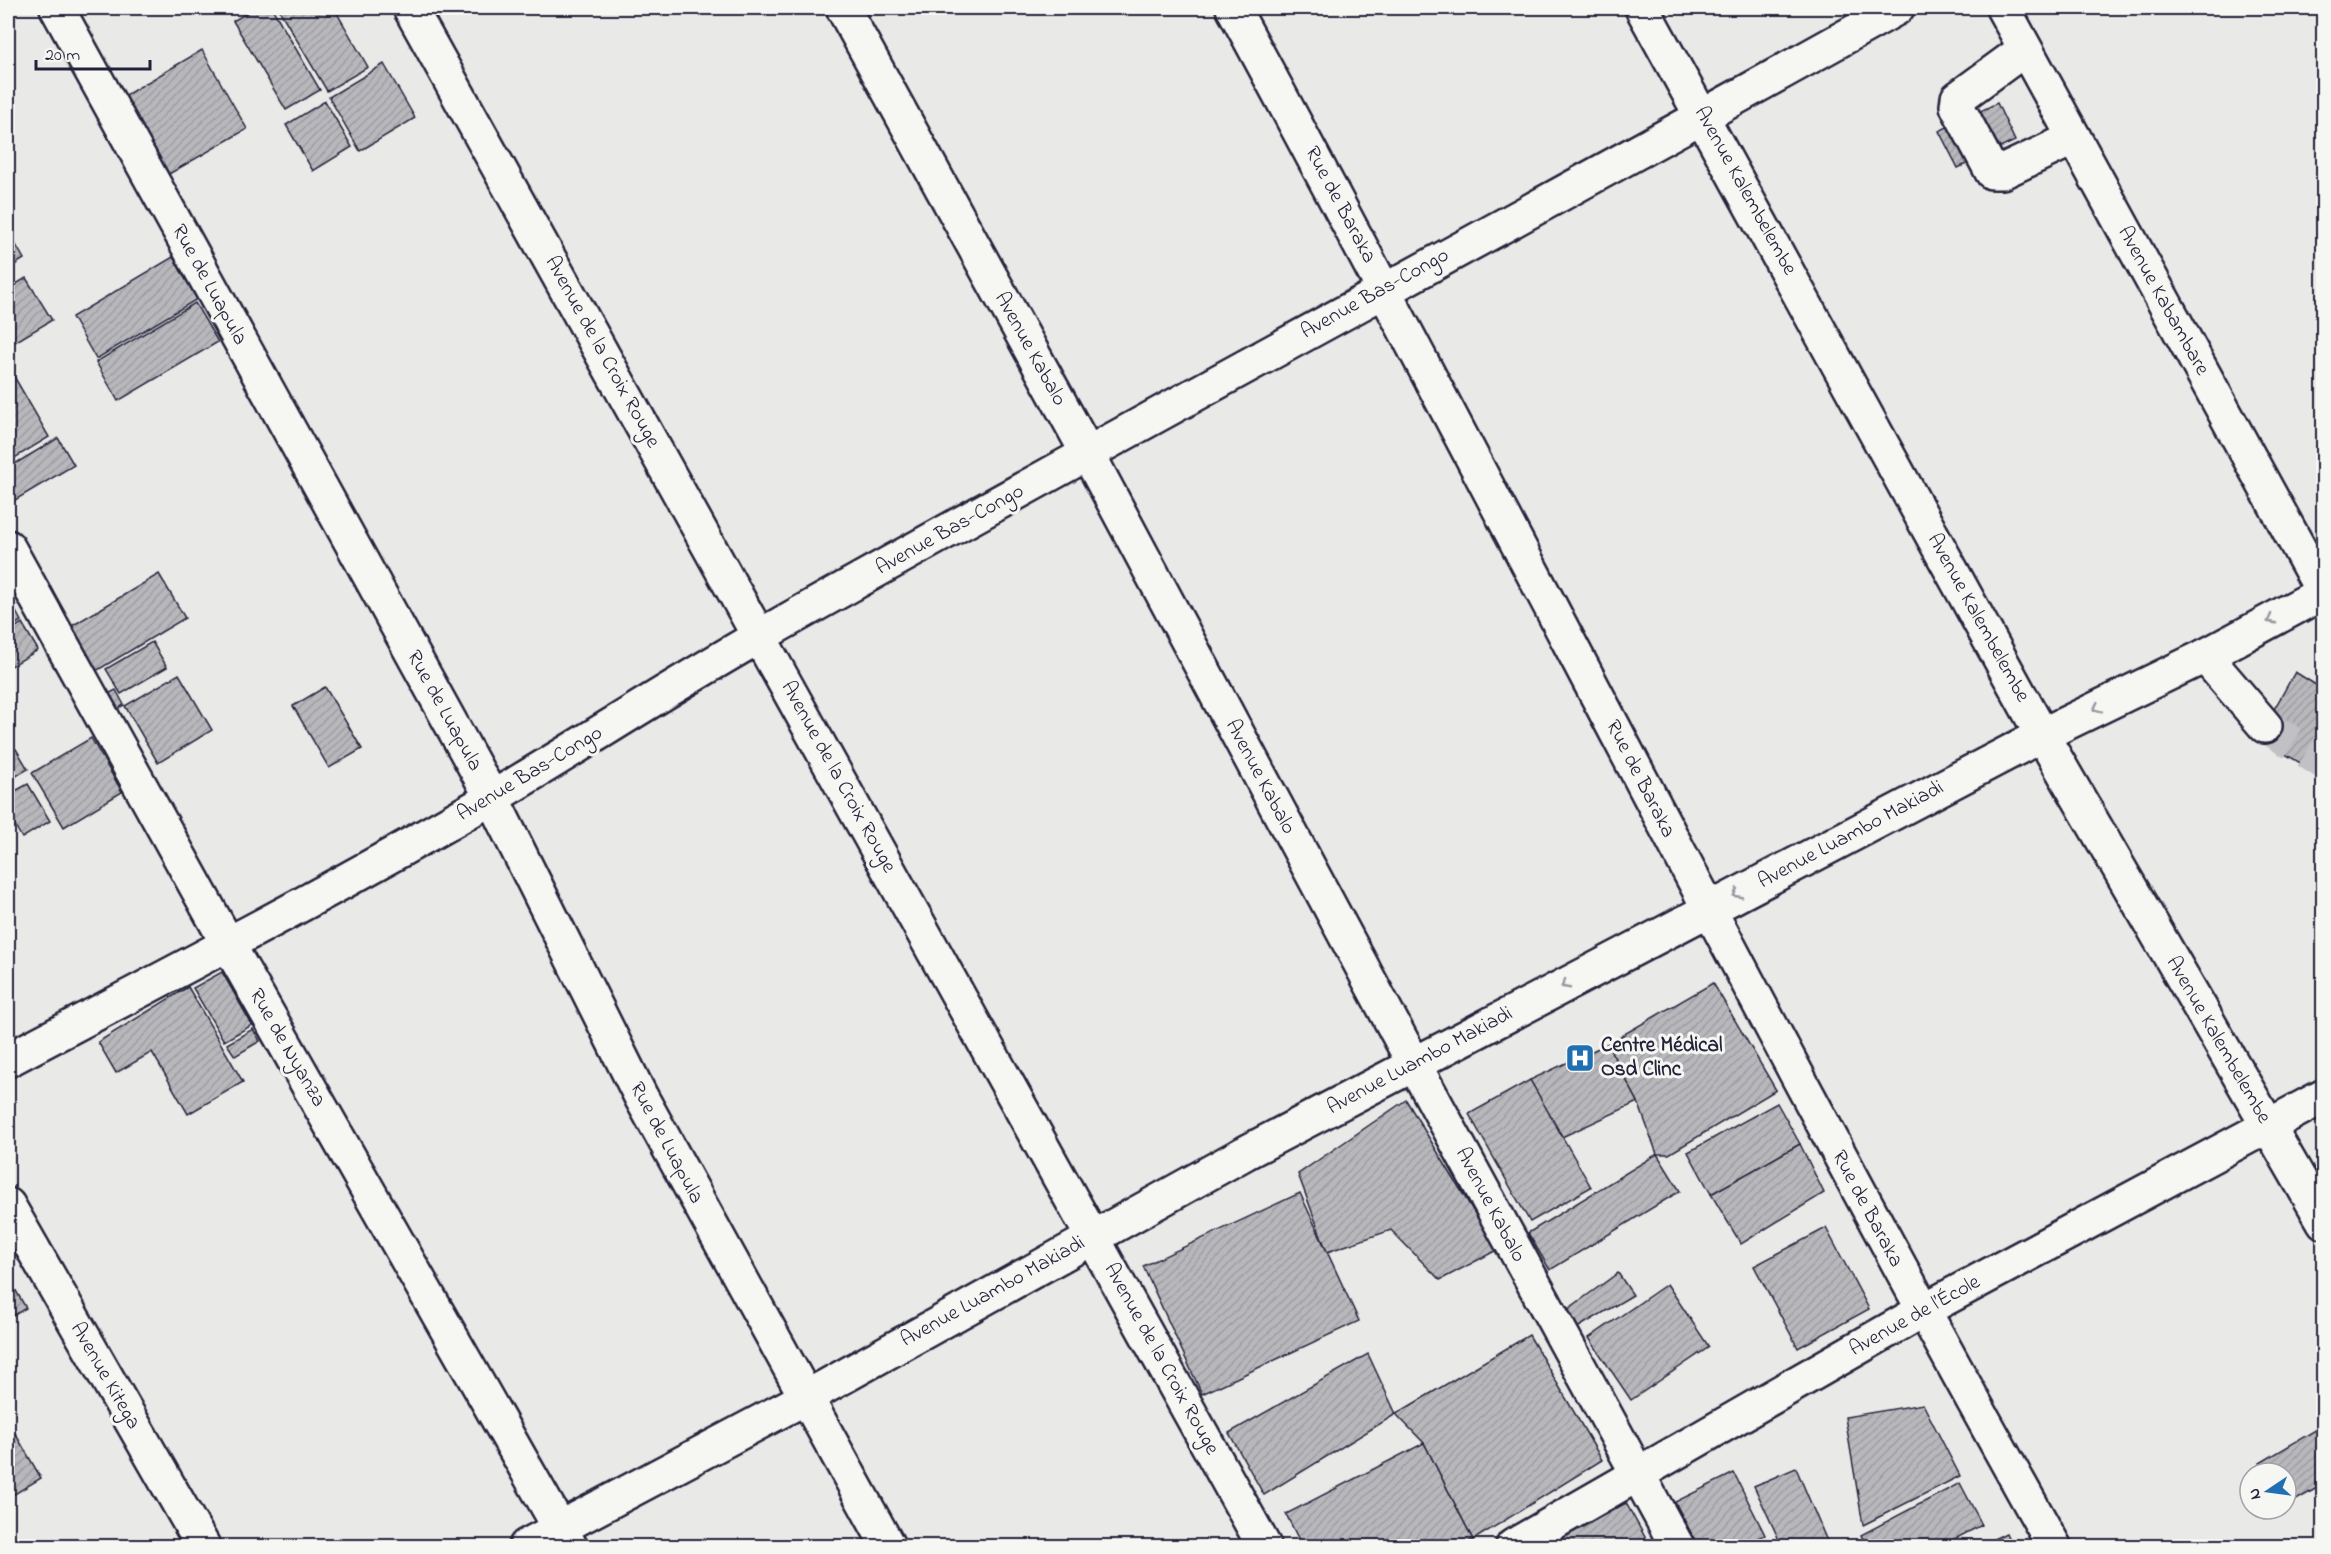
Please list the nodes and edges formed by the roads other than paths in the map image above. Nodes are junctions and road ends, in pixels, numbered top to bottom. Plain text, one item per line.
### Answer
1 (57, 8) edge
2 (410, 8) edge
3 (843, 8) edge
4 (1233, 8) edge
5 (1642, 8) edge
6 (1897, 8) edge
7 (2003, 8) edge
8 (2025, 49) junction
9 (1704, 116) junction
10 (2074, 138) junction
11 (1385, 288) junction
12 (1088, 454) junction
13 (8, 547) edge
14 (2323, 593) edge
15 (759, 636) junction
16 (2205, 656) junction
17 (2265, 726) tunnel mouth
18 (2042, 735) junction
19 (492, 798) junction
20 (1707, 910) junction
21 (228, 944) junction
22 (8, 1060) edge
23 (1414, 1064) junction
24 (2324, 1096) edge
25 (2268, 1125) junction
26 (8, 1205) edge
27 (2324, 1222) edge
28 (1093, 1236) junction
29 (1922, 1311) junction
30 (805, 1398) junction
31 (1636, 1473) junction
32 (565, 1537) edge
33 (203, 1546) edge
34 (526, 1546) edge
35 (888, 1546) edge
36 (1264, 1546) edge
37 (1513, 1546) edge
38 (1677, 1546) edge
39 (2054, 1546) edge

1 - 19 street, Rue de Luapula
2 - 15 street, Avenue de la Croix Rouge
3 - 12 street, Avenue Kabalo
4 - 11 street, Rue de Baraka
5 - 9 street, Avenue Kalembelembe
6 - 9 street, Avenue Bas-Congo
7 - 8 street, Avenue Kabambare
8 - 10 street, Avenue Kabambare
8 - 10 street
9 - 11 street, Avenue Bas-Congo
9 - 18 street, Avenue Kalembelembe
10 - 14 street, Avenue Kabambare
11 - 12 street, Avenue Bas-Congo
11 - 20 street, Rue de Baraka
12 - 15 street, Avenue Bas-Congo
12 - 23 street, Avenue Kabalo
13 - 21 street, Rue de Nyanza
14 -> 16 street, Avenue Luambo Makiadi
15 - 19 street, Avenue Bas-Congo
15 - 28 street, Avenue de la Croix Rouge
16 - 17 street
16 -> 18 street, Avenue Luambo Makiadi
18 -> 20 street, Avenue Luambo Makiadi
18 - 25 street, Avenue Kalembelembe
19 - 21 street, Avenue Bas-Congo
19 - 30 street, Rue de Luapula
20 -> 23 street, Avenue Luambo Makiadi
20 - 29 street, Rue de Baraka
21 - 22 street, Avenue Bas-Congo
21 - 32 street, Rue de Nyanza
23 - 28 street, Avenue Luambo Makiadi
23 - 31 street, Avenue Kabalo
24 - 25 street, Avenue de l’École
25 - 27 street, Avenue Kalembelembe
25 - 29 street, Avenue de l’École
26 - 33 street, Avenue Kitega
28 - 30 street, Avenue Luambo Makiadi
28 - 36 street, Avenue de la Croix Rouge
29 - 31 street, Avenue de l’École
29 - 39 street, Rue de Baraka
30 - 32 street, Avenue Luambo Makiadi
30 - 35 street, Rue de Luapula
31 - 37 street, Avenue de l’École
31 - 38 street, Avenue Kabalo
32 - 34 street, Avenue Luambo Makiadi

